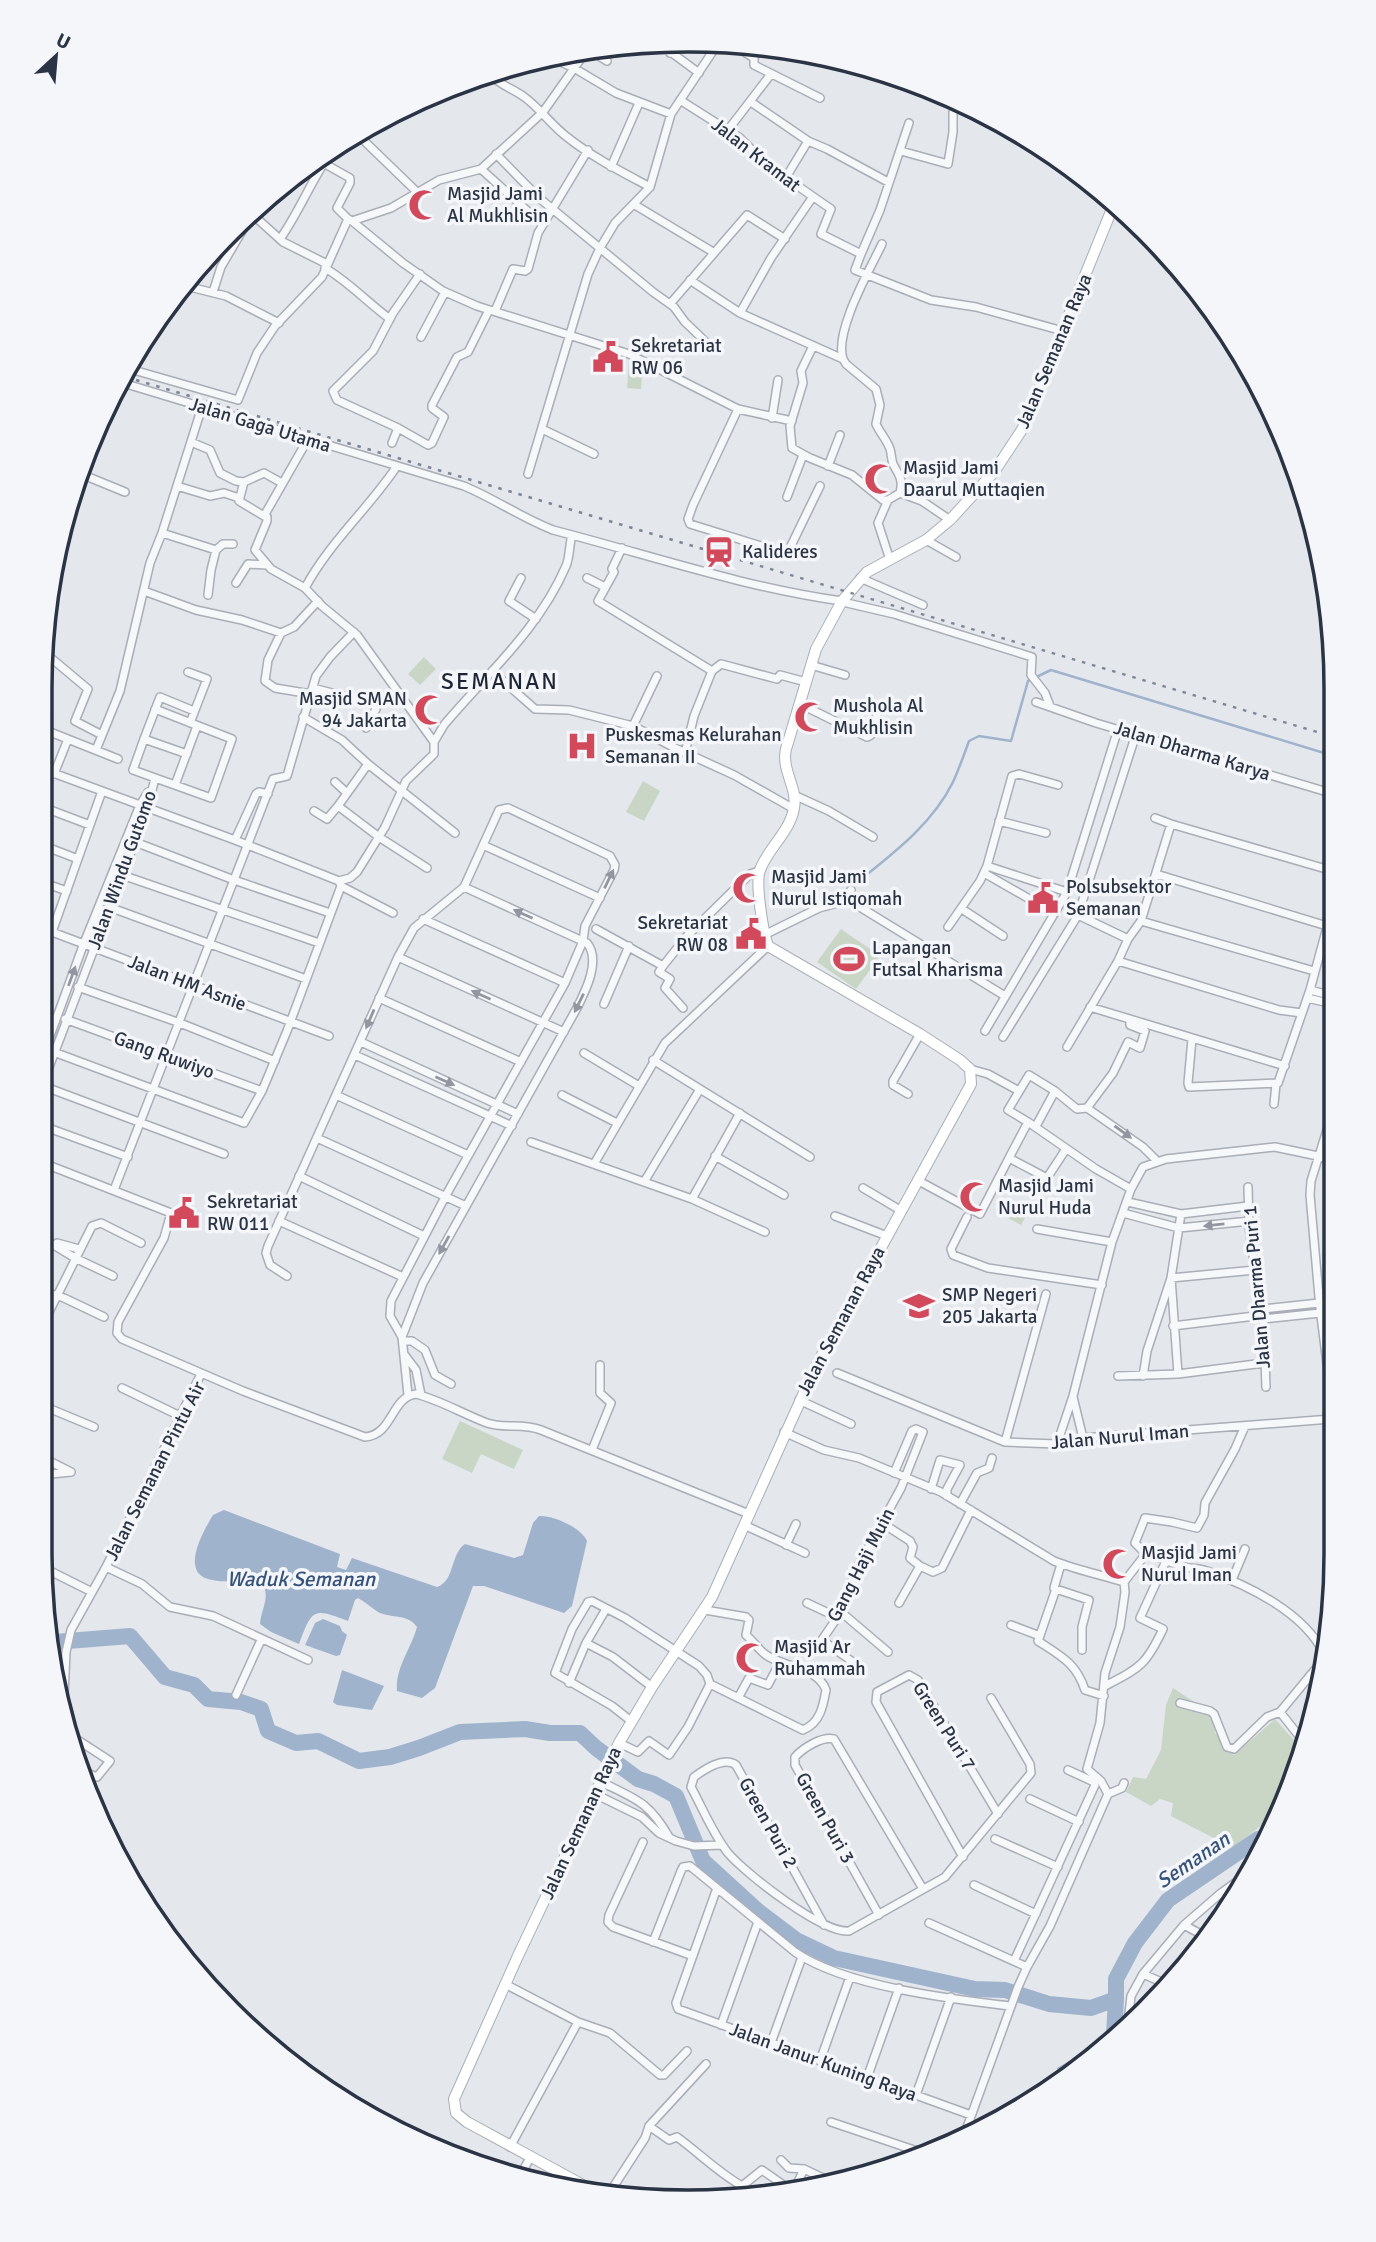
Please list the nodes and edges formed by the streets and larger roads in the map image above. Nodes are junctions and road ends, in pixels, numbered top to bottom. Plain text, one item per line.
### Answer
1 (712, 53) edge
2 (670, 54) edge
3 (751, 56) edge
4 (603, 58) edge
5 (754, 58) joint
6 (607, 61) dead end
7 (578, 63) edge
8 (566, 65) edge
9 (574, 68) junction
10 (699, 73) junction
11 (771, 74) junction
12 (496, 82) edge
13 (820, 98) dead end
14 (680, 100) junction
15 (751, 102) junction
16 (639, 103) junction
17 (543, 112) junction
18 (953, 112) dead end
19 (671, 114) junction
20 (909, 123) dead end
21 (728, 131) junction
22 (365, 141) edge
23 (808, 141) junction
24 (588, 150) junction
25 (901, 151) junction
26 (496, 154) junction
27 (328, 165) edge
28 (611, 167) junction
29 (481, 169) junction
30 (316, 173) edge
31 (785, 178) junction
32 (888, 182) junction
33 (650, 187) junction
34 (417, 192) junction
35 (812, 198) junction
36 (635, 205) junction
37 (554, 209) junction
38 (1110, 213) edge
39 (259, 220) edge
40 (350, 220) junction
41 (543, 225) junction
42 (280, 239) junction
43 (785, 239) junction
44 (235, 243) edge
45 (882, 244) dead end
46 (600, 248) junction
47 (713, 252) junction
48 (861, 254) junction
49 (326, 266) junction
50 (420, 274) junction
51 (868, 276) junction
52 (690, 280) junction
53 (195, 288) edge
54 (213, 292) junction
55 (445, 292) junction
56 (670, 304) junction
57 (492, 310) junction
58 (740, 313) junction
59 (390, 319) junction
60 (279, 323) junction
61 (1063, 331) junction
62 (571, 335) junction
63 (421, 337) dead end
64 (710, 346) dead end
65 (813, 346) junction
66 (843, 359) junction
67 (137, 371) edge
68 (778, 380) dead end
69 (130, 385) edge
70 (202, 407) junction
71 (738, 409) junction
72 (772, 418) junction
73 (792, 421) junction
74 (398, 428) junction
75 (542, 429) junction
76 (840, 435) dead end
77 (307, 439) junction
78 (191, 442) junction
79 (391, 443) dead end
80 (594, 454) dead end
81 (803, 455) junction
82 (397, 466) junction
83 (828, 466) junction
84 (528, 474) dead end
85 (89, 477) edge
86 (244, 482) junction
87 (282, 483) junction
88 (177, 486) junction
89 (820, 486) dead end
90 (125, 492) dead end
91 (900, 493) junction
92 (787, 497) dead end
93 (239, 498) junction
94 (888, 500) junction
95 (264, 516) junction
96 (950, 520) junction
97 (162, 533) junction
98 (572, 535) junction
99 (926, 540) junction
100 (233, 544) dead end
101 (622, 548) junction
102 (216, 550) junction
103 (956, 557) dead end
104 (890, 560) junction
105 (267, 565) junction
106 (860, 577) junction
107 (521, 578) dead end
108 (587, 578) dead end
109 (236, 583) dead end
110 (605, 587) junction
111 (305, 588) junction
112 (144, 592) junction
113 (208, 595) dead end
114 (318, 601) junction
115 (844, 602) junction
116 (923, 605) dead end
117 (536, 619) junction
118 (354, 632) junction
119 (281, 633) junction
120 (53, 659) edge
121 (811, 665) junction
122 (492, 671) junction
123 (712, 671) junction
124 (188, 672) dead end
125 (845, 675) dead end
126 (657, 676) dead end
127 (806, 682) junction
128 (312, 691) junction
129 (1036, 702) dead end
130 (800, 704) junction
131 (1050, 706) junction
132 (155, 709) junction
133 (194, 711) junction
134 (878, 711) dead end
135 (303, 717) junction
136 (193, 724) junction
137 (633, 726) junction
138 (366, 728) dead end
139 (1118, 729) junction
140 (52, 733) edge
141 (1136, 734) junction
142 (102, 735) junction
143 (144, 738) junction
144 (68, 739) junction
145 (434, 742) junction
146 (96, 750) junction
147 (685, 753) junction
148 (187, 754) junction
149 (118, 759) dead end
150 (368, 764) junction
151 (54, 774) joint
152 (155, 778) junction
153 (335, 782) dead end
154 (176, 785) junction
155 (1058, 785) dead end
156 (402, 789) junction
157 (102, 791) junction
158 (1324, 791) edge
159 (347, 793) junction
160 (268, 794) junction
161 (794, 795) junction
162 (144, 806) junction
163 (338, 806) junction
164 (794, 809) junction
165 (52, 811) edge
166 (314, 811) dead end
167 (1155, 818) dead end
168 (999, 821) junction
169 (1171, 824) junction
170 (90, 825) junction
171 (455, 833) dead end
172 (1046, 833) dead end
173 (379, 837) junction
174 (873, 837) dead end
175 (235, 839) junction
176 (135, 842) junction
177 (248, 845) junction
178 (483, 845) junction
179 (52, 849) edge
180 (78, 859) junction
181 (427, 868) dead end
182 (1324, 868) edge
183 (985, 869) junction
184 (759, 871) junction
185 (1156, 874) junction
186 (122, 875) junction
187 (234, 880) junction
188 (340, 883) junction
189 (52, 886) edge
190 (464, 887) junction
191 (851, 890) dead end
192 (67, 891) junction
193 (1067, 892) junction
194 (104, 894) junction
195 (113, 897) junction
196 (600, 898) junction
197 (850, 901) dead end
198 (109, 907) junction
199 (962, 909) junction
200 (223, 910) junction
201 (330, 913) junction
202 (393, 913) dead end
203 (1054, 913) junction
204 (1078, 915) junction
205 (423, 919) junction
206 (1141, 921) junction
207 (52, 923) edge
208 (1324, 925) edge
209 (948, 927) dead end
210 (596, 929) dead end
211 (52, 932) edge
212 (1003, 936) dead end
213 (1324, 936) edge
214 (1128, 939) junction
215 (766, 940) junction
216 (583, 941) junction
217 (84, 943) junction
218 (319, 943) junction
219 (209, 945) junction
220 (629, 946) junction
221 (94, 947) junction
222 (398, 957) junction
223 (1118, 961) junction
224 (663, 966) junction
225 (1314, 971) junction
226 (306, 979) junction
227 (565, 983) junction
228 (194, 986) junction
229 (78, 987) junction
230 (1308, 994) junction
231 (1324, 995) edge
232 (1005, 996) junction
233 (379, 998) junction
234 (1324, 1000) edge
235 (604, 1004) dead end
236 (1090, 1007) junction
237 (683, 1008) dead end
238 (1302, 1013) junction
239 (57, 1016) junction
240 (67, 1019) junction
241 (1130, 1020) junction
242 (290, 1022) junction
243 (180, 1023) junction
244 (544, 1023) junction
245 (52, 1029) edge
246 (985, 1031) dead end
247 (565, 1032) junction
248 (920, 1034) junction
249 (329, 1036) dead end
250 (1003, 1037) dead end
251 (1192, 1039) junction
252 (360, 1042) junction
253 (1067, 1047) dead end
254 (52, 1051) edge
255 (55, 1052) junction
256 (584, 1054) dead end
257 (355, 1055) junction
258 (167, 1056) junction
259 (52, 1060) edge
260 (653, 1060) junction
261 (275, 1061) junction
262 (521, 1062) junction
263 (1285, 1066) junction
264 (970, 1069) junction
265 (1276, 1084) junction
266 (639, 1086) junction
267 (52, 1088) edge
268 (700, 1089) junction
269 (1055, 1090) junction
270 (154, 1091) junction
271 (262, 1091) junction
272 (1018, 1091) junction
273 (908, 1094) dead end
274 (337, 1095) junction
275 (562, 1095) dead end
276 (497, 1104) junction
277 (1274, 1104) dead end
278 (1087, 1108) junction
279 (740, 1113) junction
280 (518, 1114) junction
281 (490, 1116) junction
282 (141, 1122) junction
283 (1028, 1122) junction
284 (617, 1123) junction
285 (512, 1126) junction
286 (1036, 1126) junction
287 (52, 1129) edge
288 (317, 1138) junction
289 (1324, 1139) edge
290 (531, 1142) dead end
291 (1066, 1149) junction
292 (224, 1154) dead end
293 (468, 1155) junction
294 (1319, 1155) junction
295 (715, 1156) junction
296 (128, 1157) junction
297 (810, 1157) dead end
298 (1324, 1157) edge
299 (1009, 1158) junction
300 (1156, 1160) junction
301 (594, 1164) junction
302 (52, 1166) edge
303 (299, 1176) junction
304 (917, 1180) junction
305 (644, 1182) junction
306 (1248, 1187) dead end
307 (863, 1188) dead end
308 (1131, 1189) junction
309 (114, 1190) junction
310 (784, 1195) dead end
311 (445, 1196) junction
312 (692, 1199) junction
313 (1128, 1202) junction
314 (466, 1206) junction
315 (1248, 1206) junction
316 (900, 1210) junction
317 (1123, 1213) junction
318 (1181, 1214) junction
319 (835, 1216) dead end
320 (967, 1217) dead end
321 (279, 1221) junction
322 (1250, 1221) junction
323 (1179, 1228) junction
324 (1037, 1229) dead end
325 (765, 1232) dead end
326 (424, 1236) junction
327 (887, 1236) junction
328 (52, 1242) edge
329 (1112, 1242) junction
330 (141, 1243) dead end
331 (52, 1244) edge
332 (79, 1249) junction
333 (75, 1258) junction
334 (1255, 1270) junction
335 (113, 1276) dead end
336 (287, 1276) dead end
337 (402, 1277) junction
338 (1171, 1278) junction
339 (1102, 1285) junction
340 (1046, 1294) dead end
341 (52, 1295) edge
342 (56, 1296) junction
343 (52, 1304) edge
344 (1320, 1308) junction
345 (1324, 1308) edge
346 (1263, 1314) junction
347 (104, 1317) dead end
348 (1174, 1326) junction
349 (402, 1339) junction
350 (1324, 1340) edge
351 (404, 1354) junction
352 (1265, 1363) junction
353 (600, 1365) dead end
354 (837, 1373) dead end
355 (201, 1374) junction
356 (1178, 1374) junction
357 (1118, 1376) dead end
358 (1143, 1376) junction
359 (451, 1384) dead end
360 (1266, 1387) dead end
361 (122, 1388) dead end
362 (408, 1395) junction
363 (421, 1395) junction
364 (1073, 1396) junction
365 (799, 1400) junction
366 (52, 1410) edge
367 (180, 1416) junction
368 (1324, 1420) edge
369 (851, 1424) dead end
370 (1245, 1426) junction
371 (94, 1427) dead end
372 (784, 1432) junction
373 (1083, 1438) junction
374 (1006, 1442) junction
375 (1057, 1444) junction
376 (592, 1450) junction
377 (992, 1458) dead end
378 (52, 1462) edge
379 (894, 1473) junction
380 (52, 1474) edge
381 (904, 1479) junction
382 (931, 1489) junction
383 (947, 1496) junction
384 (960, 1504) junction
385 (971, 1510) junction
386 (749, 1514) junction
387 (796, 1524) dead end
388 (882, 1524) junction
389 (744, 1525) junction
390 (786, 1545) junction
391 (1245, 1549) dead end
392 (806, 1553) dead end
393 (1146, 1554) junction
394 (1166, 1561) junction
395 (1061, 1564) junction
396 (920, 1566) junction
397 (106, 1567) junction
398 (53, 1574) edge
399 (1232, 1580) junction
400 (1124, 1582) junction
401 (1056, 1589) junction
402 (92, 1592) junction
403 (807, 1603) dead end
404 (899, 1603) dead end
405 (606, 1609) junction
406 (705, 1610) junction
407 (839, 1615) junction
408 (1011, 1625) dead end
409 (1040, 1636) junction
410 (261, 1640) junction
411 (822, 1640) junction
412 (586, 1643) junction
413 (1317, 1643) edge
414 (676, 1650) junction
415 (815, 1650) dead end
416 (1082, 1650) dead end
417 (66, 1652) junction
418 (888, 1652) dead end
419 (61, 1653) edge
420 (308, 1660) dead end
421 (780, 1662) junction
422 (857, 1665) dead end
423 (1312, 1674) edge
424 (65, 1677) edge
425 (569, 1683) junction
426 (710, 1684) junction
427 (652, 1686) junction
428 (1105, 1686) junction
429 (236, 1695) dead end
430 (1104, 1696) junction
431 (738, 1698) junction
432 (991, 1698) dead end
433 (1180, 1703) dead end
434 (1280, 1712) junction
435 (631, 1721) junction
436 (1297, 1734) edge
437 (81, 1742) edge
438 (620, 1743) junction
439 (1068, 1770) dead end
440 (93, 1775) edge
441 (601, 1782) junction
442 (1124, 1783) dead end
443 (596, 1794) junction
444 (1108, 1794) junction
445 (636, 1799) junction
446 (1030, 1799) dead end
447 (631, 1811) junction
448 (998, 1814) junction
449 (1079, 1822) junction
450 (669, 1838) junction
451 (995, 1839) dead end
452 (643, 1842) dead end
453 (722, 1845) junction
454 (963, 1857) junction
455 (1058, 1867) junction
456 (974, 1885) dead end
457 (717, 1888) junction
458 (1228, 1888) edge
459 (923, 1889) junction
460 (879, 1914) junction
461 (1036, 1914) junction
462 (758, 1922) junction
463 (929, 1923) dead end
464 (824, 1925) junction
465 (1184, 1925) junction
466 (1198, 1933) edge
467 (653, 1941) junction
468 (693, 1956) junction
469 (802, 1957) junction
470 (1014, 1961) junction
471 (1027, 1967) junction
472 (1143, 1973) junction
473 (850, 1977) junction
474 (1159, 1981) edge
475 (505, 1984) junction
476 (899, 1988) junction
477 (951, 1997) junction
478 (1011, 2004) junction
479 (1129, 2011) edge
480 (578, 2022) junction
481 (721, 2025) junction
482 (771, 2043) junction
483 (687, 2051) dead end
484 (820, 2061) junction
485 (706, 2064) dead end
486 (867, 2078) junction
487 (916, 2095) junction
488 (971, 2115) junction
489 (831, 2122) dead end
490 (968, 2125) edge
491 (649, 2126) junction
492 (510, 2147) junction
493 (911, 2149) edge
494 (530, 2158) junction
495 (782, 2160) dead end
496 (524, 2168) edge
497 (804, 2169) junction
498 (818, 2176) edge
499 (569, 2178) edge
500 (799, 2179) edge
501 (780, 2182) edge
502 (615, 2185) edge

1 - 10 street
2 - 10 street
3 - 5 street
4 - 6 street
5 - 11 street
7 - 9 street
8 - 9 street
9 - 16 street
9 - 17 street
10 - 14 street
11 - 13 street
11 - 15 street
12 - 17 street
14 - 19 street
14 - 21 street, Jalan Kramat
15 - 21 street
15 - 23 street
16 - 19 street
16 - 28 street
17 - 24 street
17 - 26 street
18 - 25 street
19 - 33 street
20 - 25 street
21 - 31 street, Jalan Kramat
22 - 34 street
23 - 31 street
23 - 32 street
24 - 28 street
24 - 37 street
25 - 32 street
26 - 29 street
26 - 37 street
27 - 40 street
28 - 33 street
29 - 34 street
29 - 41 street
30 - 42 street
31 - 35 street, Jalan Kramat
32 - 48 street
33 - 36 street
34 - 40 street
35 - 43 street
35 - 48 street, Jalan Kramat
36 - 46 street
36 - 47 street
37 - 41 street
37 - 46 street
38 - 61 street, Jalan Semanan Raya
39 - 42 street
40 - 49 street
40 - 50 street
41 - 57 street
42 - 49 street
43 - 47 street
43 - 58 street
44 - 54 street
45 - 51 street
46 - 56 street
46 - 62 street
47 - 52 street
48 - 51 street
49 - 59 street
49 - 60 street
50 - 55 street
50 - 59 street
51 - 61 street
51 - 66 street
52 - 56 street
52 - 58 street
53 - 54 street
54 - 60 street
55 - 57 street
55 - 63 street
56 - 64 street
57 - 62 street
57 - 74 street
58 - 65 street
59 - 74 street
60 - 67 street
61 - 96 street, Jalan Semanan Raya
62 - 71 street
62 - 75 street
65 - 66 street
65 - 73 street
66 - 91 street
68 - 72 street
69 - 70 street, Jalan Gaga Utama
70 - 77 street, Jalan Gaga Utama
70 - 78 street
71 - 72 street
71 - 89 street
72 - 73 street
73 - 81 street
74 - 79 street
75 - 80 street
75 - 84 street
76 - 83 street
77 - 82 street, Jalan Gaga Utama
77 - 87 street
78 - 86 street
78 - 88 street
81 - 83 street
81 - 92 street
82 - 98 street, Jalan Gaga Utama
82 - 111 street
83 - 94 street
85 - 90 street
86 - 87 street
86 - 93 street
87 - 95 street
88 - 93 street
88 - 97 street
91 - 94 street
91 - 96 street
93 - 95 street
94 - 104 street
95 - 105 street
96 - 99 street, Jalan Semanan Raya
97 - 102 street
97 - 112 street
98 - 101 street, Jalan Gaga Utama
98 - 117 street
99 - 103 street
99 - 104 street, Jalan Semanan Raya
100 - 102 street
101 - 110 street
101 - 115 street, Jalan Gaga Utama
102 - 113 street
104 - 106 street, Jalan Semanan Raya
105 - 109 street
105 - 111 street
106 - 115 street, Jalan Semanan Raya
106 - 116 street
107 - 117 street
108 - 110 street
110 - 123 street
111 - 114 street
112 - 119 street
112 - 142 street
114 - 118 street
114 - 119 street
115 - 121 street, Jalan Semanan Raya
115 - 131 street, Jalan Gaga Utama
117 - 122 street
118 - 128 street
118 - 145 street
119 - 128 street
120 - 142 street
121 - 125 street
121 - 127 street, Jalan Semanan Raya
122 - 137 street
122 - 145 street
123 - 127 street
123 - 147 street
124 - 133 street
126 - 137 street
127 - 130 street, Jalan Semanan Raya
128 - 135 street
128 - 138 street
129 - 131 street, Jalan Dharma Karya
130 - 134 street
130 - 161 street, Jalan Semanan Raya
131 - 139 street, Jalan Dharma Karya
132 - 133 street
132 - 136 street
132 - 143 street
133 - 136 street
135 - 150 street
135 - 160 street
136 - 148 street
136 - 154 street
137 - 147 street
139 - 141 street, Jalan Dharma Karya
139 - 193 street
140 - 144 street
141 - 158 street, Jalan Dharma Karya
141 - 204 street
142 - 146 street
143 - 148 street
143 - 152 street
144 - 146 street
144 - 151 street
145 - 156 street
146 - 149 street
147 - 164 street
148 - 154 street
150 - 156 street
150 - 159 street
151 - 157 street
152 - 154 street
152 - 162 street, Jalan Windu Gutomo
153 - 159 street
155 - 168 street
156 - 171 street
156 - 173 street
157 - 162 street
157 - 170 street
159 - 163 street
160 - 175 street
160 - 177 street
161 - 164 street, Jalan Semanan Raya
161 - 174 street
162 - 175 street
162 - 176 street, Jalan Windu Gutomo
162 - 194 street, Jalan Windu Gutomo
163 - 166 street
163 - 173 street
164 - 184 street, Jalan Semanan Raya
165 - 170 street
167 - 169 street
168 - 172 street
168 - 183 street
169 - 182 street
169 - 185 street
170 - 180 street
173 - 181 street
173 - 188 street
175 - 177 street
176 - 186 street, Jalan Windu Gutomo
176 - 187 street
177 - 187 street
177 - 188 street
178 - 190 street
178 - 196 street
196 -> 178 street
179 - 180 street
180 - 192 street
183 - 193 street
183 - 199 street
183 - 203 street
184 - 215 street
184 - 224 street
185 - 206 street
185 - 208 street
186 - 195 street, Jalan Windu Gutomo
186 - 200 street
187 - 200 street
187 - 201 street
188 - 201 street
188 - 202 street
189 - 192 street
190 - 205 street
216 -> 190 street
191 - 215 street
192 - 207 street
193 - 203 street
194 - 195 street
194 - 217 street, Jalan Windu Gutomo
195 - 198 street, Jalan Windu Gutomo
196 - 216 street
197 - 232 street
198 - 219 street
198 - 221 street, Jalan Windu Gutomo
199 - 209 street
199 - 212 street
200 - 218 street
200 - 219 street
201 - 218 street
203 - 232 street
204 - 214 street
204 - 250 street
205 - 222 street
205 - 227 street
206 - 214 street
206 - 225 street
210 - 220 street
211 - 217 street, Jalan HM Asnie
213 - 225 street
214 - 223 street
215 - 248 street
215 - 260 street
216 - 227 street
216 -> 247 street
217 - 221 street, Jalan HM Asnie
239 -> 217 street, Jalan Windu Gutomo
218 - 226 street
219 - 226 street
219 - 228 street
220 - 224 street
220 - 235 street
221 - 228 street, Jalan HM Asnie
221 - 229 street, Jalan Windu Gutomo
222 - 233 street
244 -> 222 street
223 - 236 street
223 - 238 street
224 - 237 street
225 - 230 street
226 - 242 street
227 - 244 street
228 - 242 street, Jalan HM Asnie
228 - 243 street
229 - 240 street, Jalan Windu Gutomo
229 - 243 street
230 - 231 street
230 - 234 street
230 - 238 street
232 - 246 street
233 -> 252 street
233 - 262 street
236 - 241 street
236 - 253 street
238 - 263 street
239 - 240 street, Gang Ruwiyo
239 - 245 street, Jalan Windu Gutomo
240 - 255 street, Jalan Windu Gutomo
240 - 258 street, Gang Ruwiyo
241 - 251 street
241 - 278 street
242 - 249 street, Jalan HM Asnie
242 - 261 street
243 - 258 street
243 - 261 street
244 - 247 street
244 - 262 street
247 - 280 street
248 - 264 street
248 - 273 street
251 - 263 street
251 - 265 street
252 - 257 street
252 -> 276 street
254 - 255 street
255 - 259 street, Jalan Windu Gutomo
255 - 270 street
256 - 266 street
257 - 274 street
257 - 281 street
258 - 270 street
258 - 271 street, Gang Ruwiyo
260 - 266 street
260 - 268 street
261 - 271 street
262 - 276 street
263 - 265 street
264 - 272 street
264 - 304 street, Jalan Semanan Raya
265 - 277 street
266 - 284 street
267 - 282 street
268 - 279 street
268 - 305 street
269 - 272 street
269 - 278 street
269 - 286 street
270 - 271 street
270 - 282 street
272 - 283 street
274 - 288 street
274 - 293 street
275 - 284 street
276 - 280 street
276 - 281 street
278 -> 300 street
279 - 295 street
279 - 297 street
280 - 285 street
281 - 285 street
281 - 293 street
282 - 292 street
282 - 296 street
283 - 286 street
283 - 299 street
284 - 301 street
285 - 314 street
286 - 291 street
287 - 296 street
288 - 303 street
288 - 311 street
289 - 294 street
290 - 301 street
291 - 299 street
291 - 308 street
293 - 311 street
294 - 298 street
294 - 300 street
294 - 344 street
295 - 310 street
295 - 312 street
296 - 309 street
299 - 304 street
300 - 308 street
301 - 305 street
302 - 309 street
303 - 321 street
303 - 326 street
304 - 316 street, Jalan Semanan Raya
305 - 312 street
306 - 315 street, Jalan Dharma Puri 1
307 - 316 street
308 - 313 street
309 - 355 street
311 - 314 street
311 - 326 street
312 - 325 street
313 - 317 street
313 - 318 street
314 -> 349 street
315 - 318 street
315 - 322 street, Jalan Dharma Puri 1
316 - 327 street, Jalan Semanan Raya
317 - 323 street
317 - 329 street
318 - 323 street
319 - 327 street
320 - 339 street
321 - 336 street
321 - 337 street
322 -> 323 street
322 - 334 street, Jalan Dharma Puri 1
323 - 338 street
324 - 329 street
326 - 337 street
327 - 365 street, Jalan Semanan Raya
328 - 332 street
329 - 339 street
330 - 332 street
331 - 333 street
332 - 333 street
333 - 335 street
333 - 342 street
334 - 338 street
334 - 346 street, Jalan Dharma Puri 1
337 - 349 street
338 - 348 street
338 - 358 street
339 - 364 street
340 - 374 street
341 - 342 street
342 - 343 street
342 - 347 street
344 - 345 street
344 - 346 street
344 - 350 street
346 - 348 street
346 - 352 street, Jalan Dharma Puri 1
348 - 356 street
349 - 351 street
349 - 359 street
351 - 362 street
351 - 363 street
352 - 356 street
352 - 360 street, Jalan Dharma Puri 1
353 - 376 street
354 - 374 street, Jalan Nurul Iman
355 - 362 street, Jalan Semanan Pintu Air
355 - 367 street, Jalan Semanan Pintu Air
356 - 358 street
357 - 358 street
361 - 367 street
362 - 363 street
363 - 376 street
364 - 373 street
364 - 375 street
365 - 369 street
365 - 372 street, Jalan Semanan Raya
366 - 371 street
367 - 397 street, Jalan Semanan Pintu Air
368 - 370 street, Jalan Nurul Iman
370 - 373 street, Jalan Nurul Iman
370 - 393 street
372 - 379 street
372 - 386 street, Jalan Semanan Raya
373 - 375 street, Jalan Nurul Iman
374 - 375 street, Jalan Nurul Iman
376 - 386 street
377 - 384 street
378 - 380 street
379 - 381 street
379 - 381 street, Gang Haji Muin
381 - 382 street
381 - 388 street, Gang Haji Muin
382 - 383 street
382 - 383 street
383 - 384 street
384 - 385 street
385 - 395 street
385 - 396 street
386 - 389 street, Jalan Semanan Raya
387 - 390 street
388 - 396 street
388 - 407 street, Gang Haji Muin
389 - 390 street
389 - 406 street, Jalan Semanan Raya
390 - 392 street
391 - 399 street
393 - 394 street
393 - 400 street
394 - 399 street
394 - 428 street
395 - 400 street
395 - 401 street
396 - 404 street
397 - 402 street, Jalan Semanan Pintu Air
397 - 410 street
398 - 402 street
399 - 413 street
400 - 428 street
401 - 409 street
401 - 416 street
402 - 417 street, Jalan Semanan Pintu Air
403 - 407 street
405 - 412 street
405 - 414 street
405 - 425 street
406 - 414 street, Jalan Semanan Raya
406 - 421 street
407 - 411 street, Gang Haji Muin
407 - 418 street
408 - 409 street
409 - 430 street
410 - 420 street
410 - 429 street
411 - 415 street, Gang Haji Muin
411 - 422 street
412 - 425 street
412 - 427 street
414 - 426 street
414 - 427 street, Jalan Semanan Raya
417 - 419 street
417 - 424 street, Jalan Semanan Pintu Air
421 - 431 street
421 - 431 street
423 - 434 street
425 - 435 street
426 - 431 street
426 - 438 street
427 - 435 street, Jalan Semanan Raya
428 - 430 street
430 - 444 street
432 - 448 street
433 - 434 street
434 - 436 street
435 - 438 street, Jalan Semanan Raya
437 - 440 street
438 - 441 street, Jalan Semanan Raya
439 - 449 street
441 - 443 street, Jalan Semanan Raya
441 - 445 street
442 - 444 street
443 - 447 street
443 - 475 street, Jalan Semanan Raya
444 - 471 street
445 - 447 street
445 - 450 street
446 - 449 street
447 - 450 street
448 - 454 street
448 - 454 street, Green Puri 7
449 - 455 street
450 - 453 street
451 - 455 street
452 - 467 street
453 - 464 street
453 - 464 street, Green Puri 2
454 - 459 street
455 - 461 street
456 - 461 street
457 - 462 street
457 - 467 street
457 - 468 street
458 - 465 street
459 - 460 street
459 - 460 street, Green Puri 3
460 - 464 street
461 - 470 street
462 - 469 street
462 - 481 street
463 - 470 street
465 - 466 street
465 - 472 street
467 - 468 street
468 - 481 street, Jalan Janur Kuning Raya
469 - 473 street
469 - 482 street
470 - 471 street
471 - 478 street
472 - 474 street
472 - 479 street
473 - 476 street
473 - 484 street
475 - 480 street
475 - 492 street, Jalan Semanan Raya
476 - 477 street
476 - 486 street
477 - 478 street
477 - 487 street
478 - 488 street
480 - 483 street
480 - 492 street
481 - 482 street, Jalan Janur Kuning Raya
482 - 484 street, Jalan Janur Kuning Raya
484 - 486 street, Jalan Janur Kuning Raya
485 - 491 street
486 - 487 street, Jalan Janur Kuning Raya
487 - 488 street, Jalan Janur Kuning Raya
488 - 490 street
489 - 493 street
491 - 501 street
491 - 502 street
492 - 494 street
494 - 496 street
494 - 499 street
495 - 497 street
497 - 498 street
497 - 500 street

